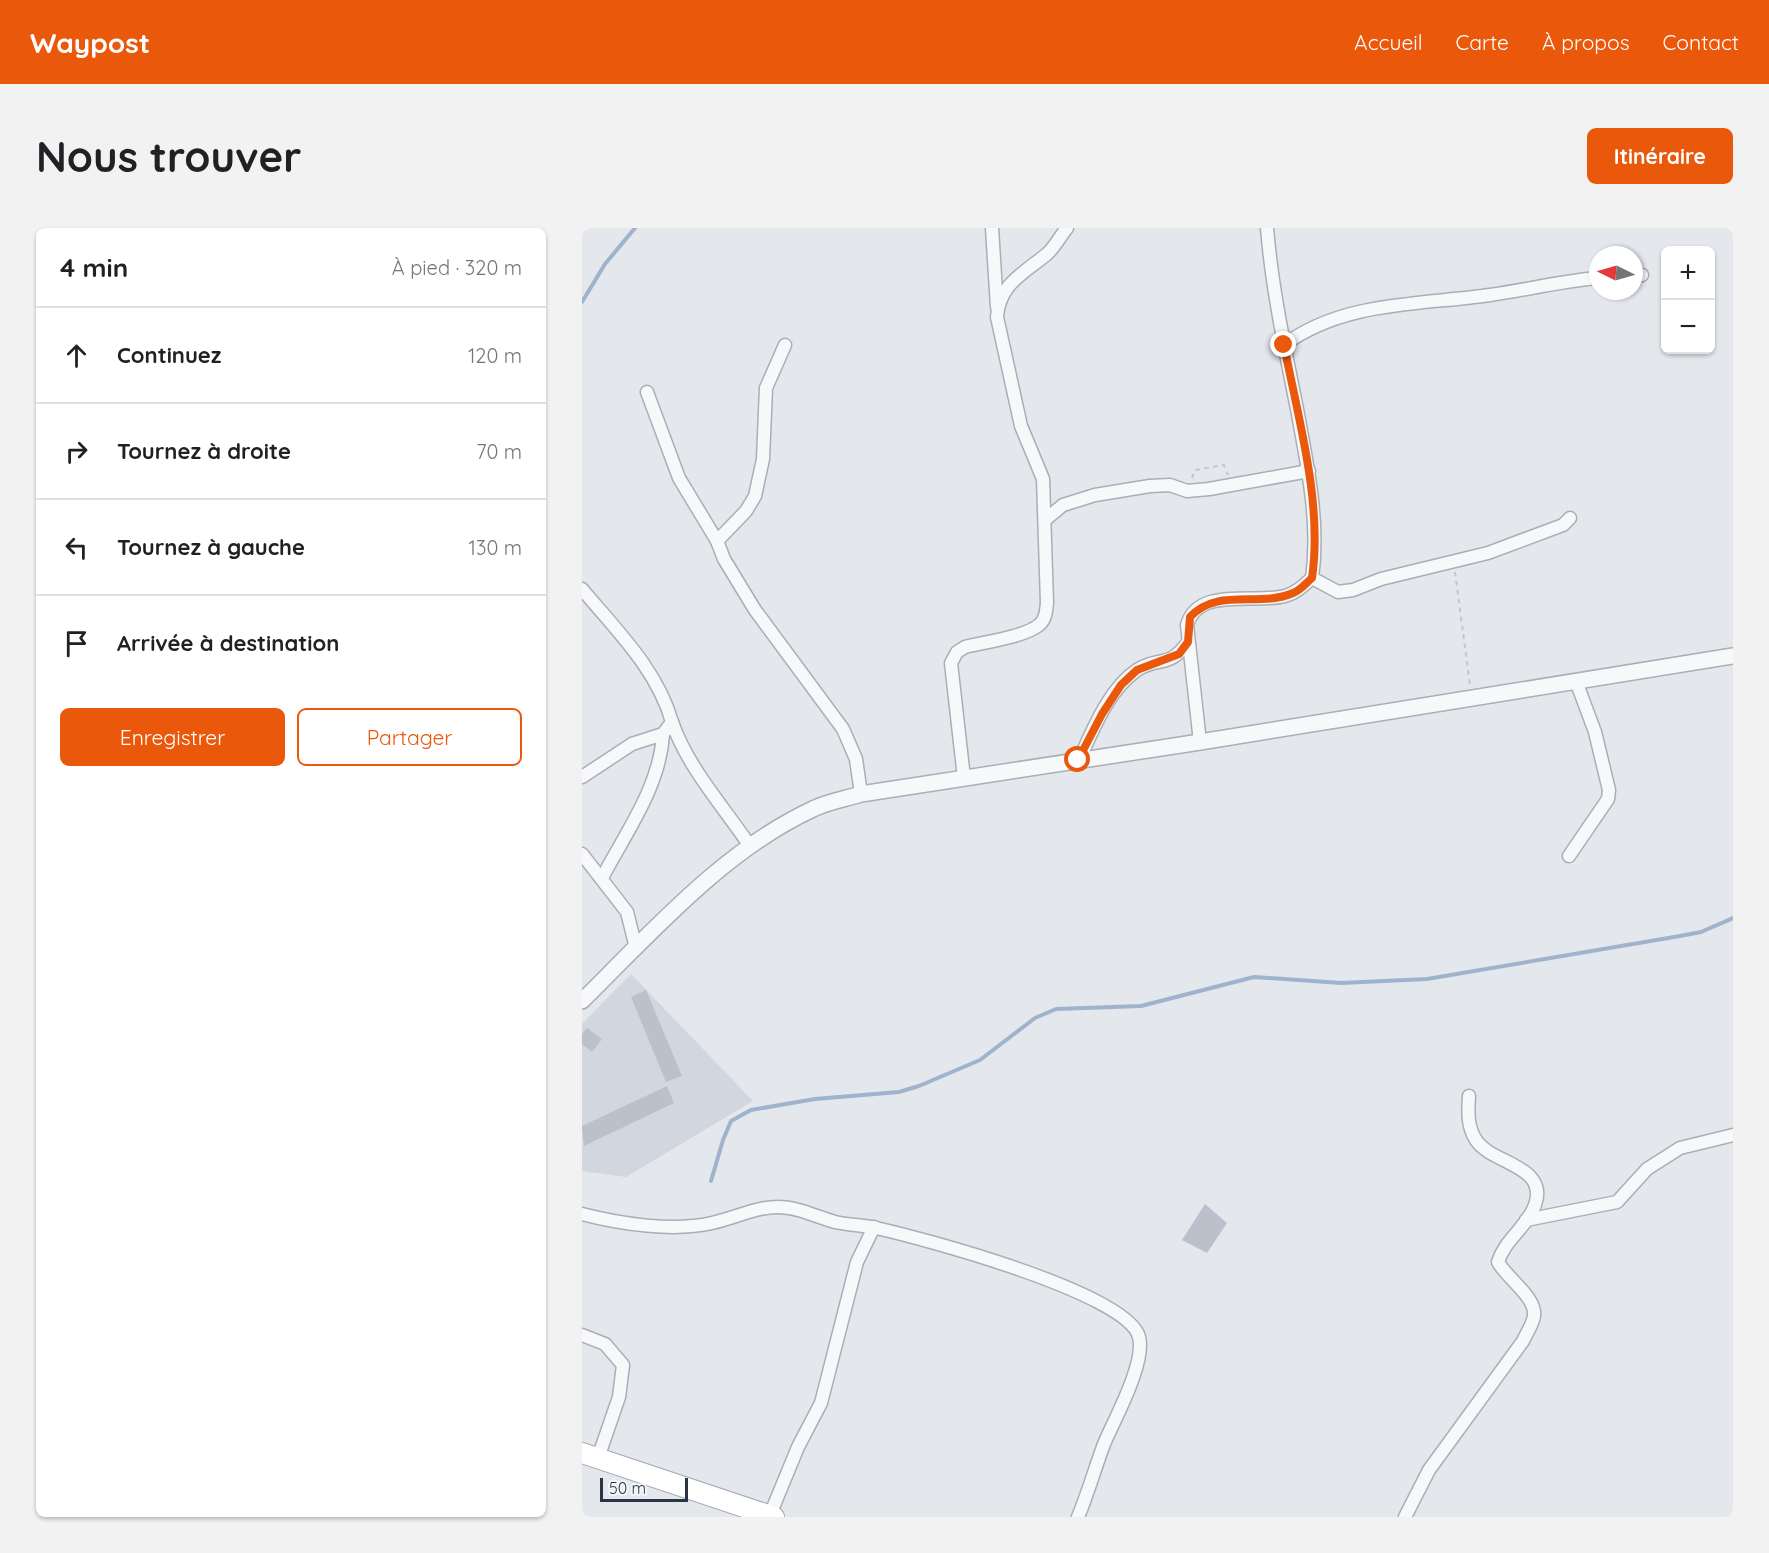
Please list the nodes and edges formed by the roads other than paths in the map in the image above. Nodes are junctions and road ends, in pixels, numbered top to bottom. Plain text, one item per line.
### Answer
1 (992, 228) edge
2 (1067, 228) edge
3 (1267, 228) edge
4 (1589, 279) edge
5 (997, 308) junction
6 (785, 345) dead end
7 (1284, 345) junction
8 (647, 392) dead end
9 (1309, 471) junction
10 (1570, 518) dead end
11 (1045, 520) junction
12 (717, 542) junction
13 (1312, 578) junction
14 (582, 589) edge
15 (1188, 642) junction
16 (1733, 656) edge
17 (1576, 681) junction
18 (672, 722) junction
19 (663, 734) junction
20 (1200, 742) junction
21 (1078, 760) junction
22 (582, 777) edge
23 (964, 778) junction
24 (861, 794) junction
25 (750, 846) junction
26 (582, 854) edge
27 (1569, 856) dead end
28 (602, 878) junction
29 (636, 948) junction
30 (582, 1001) edge
31 (1468, 1096) dead end
32 (1733, 1135) edge
33 (582, 1214) edge
34 (1526, 1220) junction
35 (874, 1227) junction
36 (582, 1335) edge
37 (590, 1455) edge
38 (772, 1516) edge
39 (1078, 1517) edge
40 (1405, 1517) edge

1 - 5 street
2 - 5 street
3 - 7 street
4 - 7 street
5 - 11 street
6 - 12 street
7 - 9 street
8 - 12 street
9 - 11 street
9 - 13 street
10 - 13 street
11 - 23 street
12 - 24 street
13 - 15 street
14 - 18 street
15 - 20 street
15 - 21 street
16 - 17 street
17 - 20 street
17 - 27 street
18 - 19 street
18 - 25 street
19 - 22 street
19 - 28 street
20 - 21 street
21 - 23 street
23 - 24 street
24 - 25 street
25 - 29 street
26 - 28 street
28 - 29 street
29 - 30 street
31 - 34 street
32 - 34 street
33 - 35 street
34 - 40 street
35 - 38 street
35 - 39 street
36 - 37 street
37 - 38 main road

